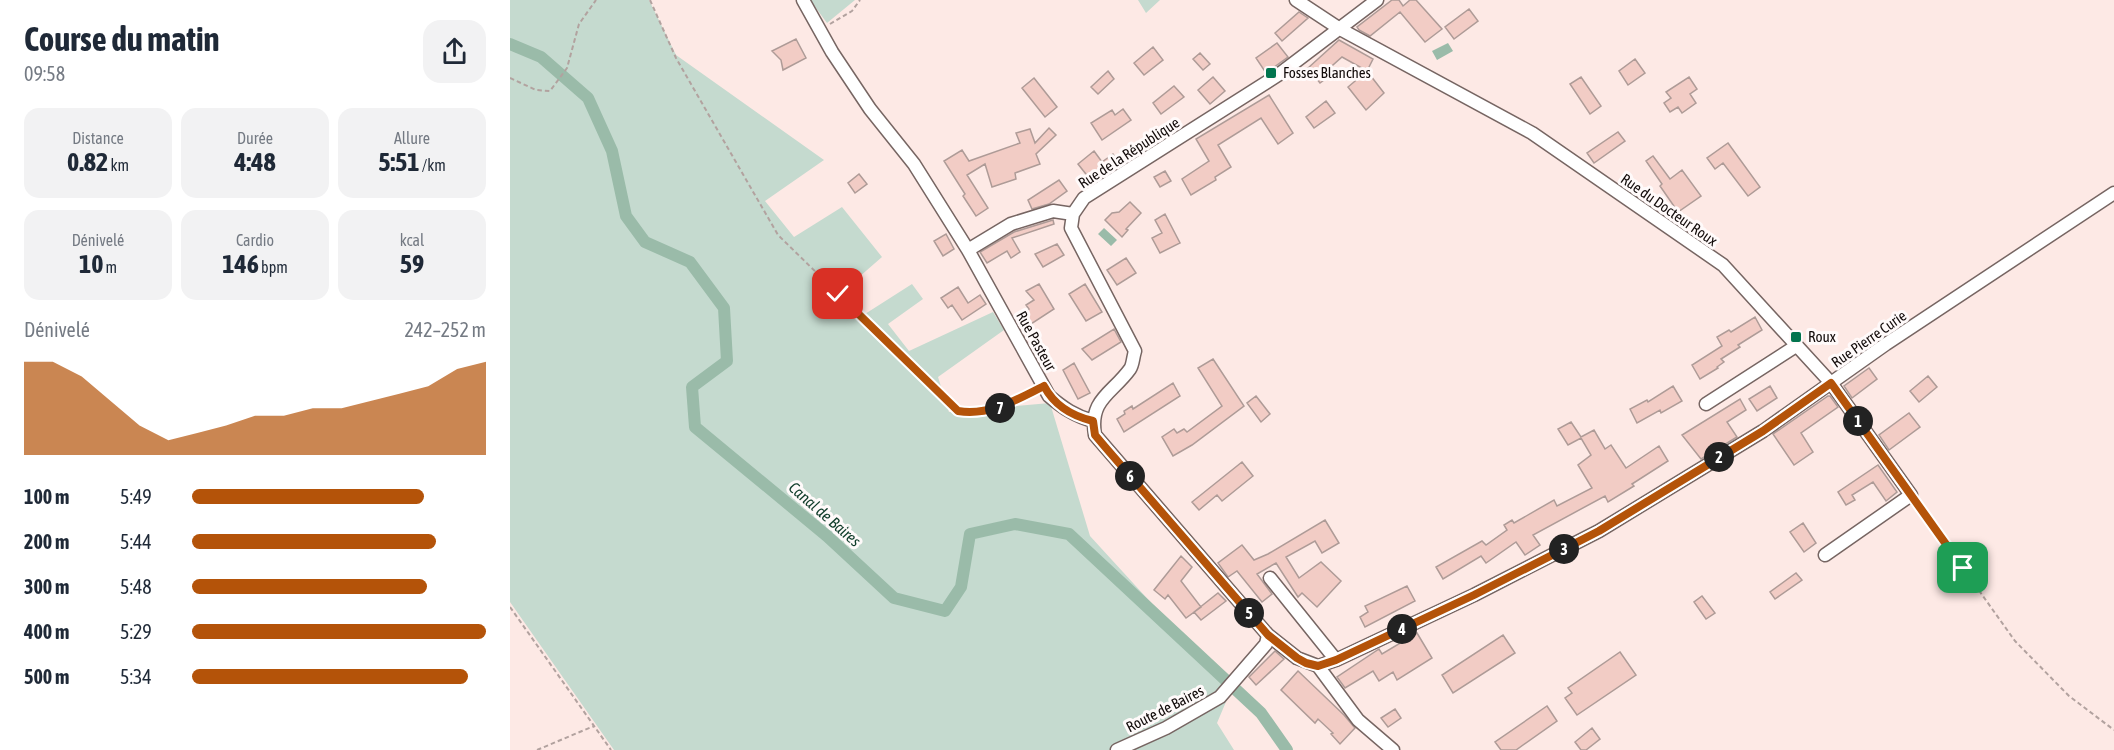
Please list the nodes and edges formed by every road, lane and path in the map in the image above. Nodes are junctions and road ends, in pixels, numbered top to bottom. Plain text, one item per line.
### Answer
1 (596, 0) edge
2 (650, 0) edge
3 (803, 0) edge
4 (860, 0) edge
5 (1296, 0) edge
6 (1377, 0) edge
7 (1340, 29) junction
8 (820, 31) junction
9 (510, 78) edge
10 (2114, 193) edge
11 (1073, 213) junction
12 (968, 250) junction
13 (1796, 346) junction
14 (1831, 383) junction
15 (1044, 386) junction
16 (1706, 404) dead end
17 (1093, 421) junction
18 (1911, 495) junction
19 (1825, 555) dead end
20 (1270, 578) dead end
21 (510, 607) edge
22 (1268, 635) junction
23 (1336, 660) junction
24 (1318, 666) junction
25 (594, 726) junction
26 (2114, 730) edge
27 (537, 750) edge
28 (611, 750) edge
29 (1117, 750) edge
30 (1393, 750) edge

1 - 9 path
2 - 15 path
3 - 8 street, Rue Pasteur
4 - 8 path
5 - 7 street, Rue du Docteur Roux
6 - 7 street, Rue de la République
7 - 11 street, Rue de la République
7 - 13 street, Rue du Docteur Roux
8 - 12 street, Rue Pasteur
10 - 14 street, Rue Pierre Curie
11 - 12 street
11 - 17 street
12 - 15 street, Rue Pasteur
13 - 14 street, Rue du Docteur Roux
13 - 16 street
14 - 18 street, Rue du Docteur Roux
14 - 23 street, Rue Pierre Curie
15 - 17 street, Rue Pasteur
17 - 22 street
18 - 19 street
18 - 26 path
20 - 23 street
21 - 25 path
22 - 24 street
22 - 29 street, Route de Baires
23 - 24 street, Rue Pierre Curie
24 - 30 street
25 - 27 path
25 - 28 path

